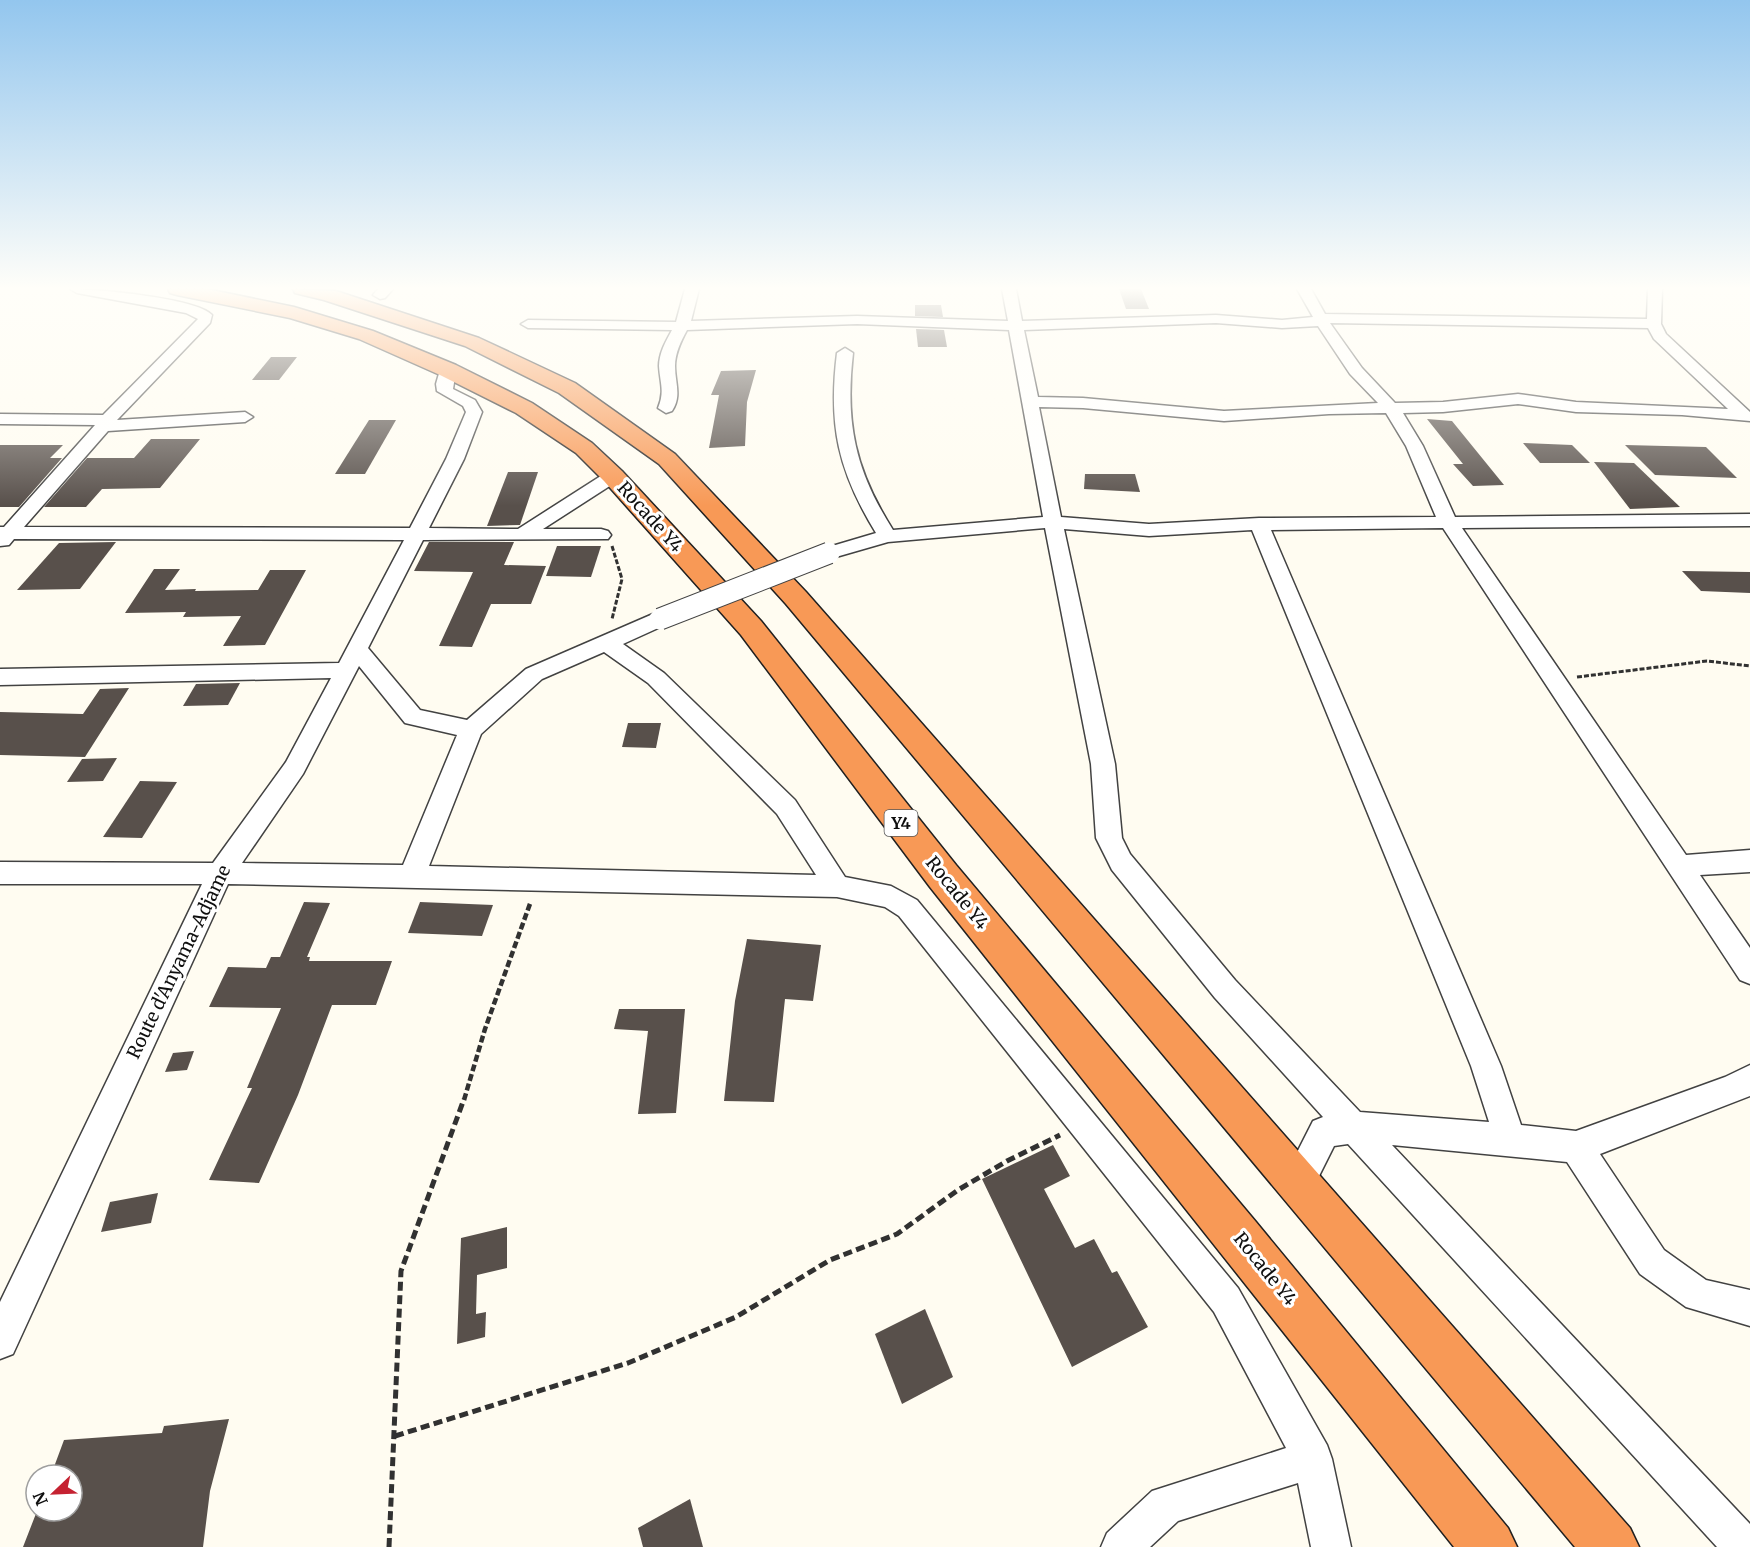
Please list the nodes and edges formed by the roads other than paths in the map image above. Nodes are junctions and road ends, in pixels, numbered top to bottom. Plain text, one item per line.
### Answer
1 (162, 361) edge
2 (428, 361) edge
3 (512, 361) edge
4 (668, 361) edge
5 (844, 361) edge
6 (1022, 361) edge
7 (1350, 361) edge
8 (1686, 361) edge
9 (448, 370) junction
10 (1030, 402) junction
11 (666, 408) dead end
12 (1392, 408) junction
13 (245, 417) dead end
14 (1747, 418) edge
15 (0, 419) edge
16 (106, 423) junction
17 (613, 476) junction
18 (1750, 520) edge
19 (1053, 522) junction
20 (1448, 522) junction
21 (1260, 524) junction
22 (418, 534) junction
23 (521, 535) junction
24 (601, 535) road end
25 (3, 536) edge
26 (887, 536) junction
27 (607, 643) junction
28 (352, 660) junction
29 (0, 677) edge
30 (471, 729) junction
31 (1750, 861) edge
32 (1680, 866) junction
33 (0, 873) edge
34 (220, 873) junction
35 (412, 876) junction
36 (837, 886) junction
37 (1750, 971) edge
38 (1750, 1080) edge
39 (1356, 1127) junction
40 (1510, 1139) junction
41 (1576, 1147) junction
42 (1297, 1184) junction
43 (1750, 1308) edge
44 (0, 1341) edge
45 (1313, 1459) junction
46 (1121, 1547) edge
47 (1330, 1547) edge
48 (1489, 1547) edge
49 (1611, 1547) edge
50 (1744, 1547) edge

1 - 16 street
2 - 9 highway, Rocade Y4 / Y4
3 - 42 highway
4 - 11 street
5 - 26 street
6 - 10 street
7 - 12 street
8 - 14 street
9 - 17 highway, Rocade Y4 / Y4
9 - 22 street, Route d'Anyama-Adjame
10 - 12 street
10 - 19 street
12 - 14 street
12 - 20 street
13 - 16 street
15 - 16 street
16 - 25 street
17 - 23 street
17 - 48 highway, Rocade Y4 / Y4
18 - 20 street
19 - 21 street
19 - 26 street
19 - 39 street
20 - 21 street
20 - 32 street
21 - 40 street
22 - 23 street
22 - 25 street
22 - 28 street, Route d'Anyama-Adjame
23 - 24 street
26 - 27 street, bridge
27 - 30 street
27 - 36 street
28 - 29 street
28 - 30 street
28 - 34 street, Route d'Anyama-Adjame
30 - 35 street
31 - 32 street
32 - 37 street
33 - 34 street
34 - 35 street
34 - 44 street, Route d'Anyama-Adjame
35 - 36 street
36 - 45 street
38 - 41 street
39 - 40 street
39 - 42 street
39 - 50 street
40 - 41 street
41 - 43 street
42 - 49 highway
45 - 46 street
45 - 47 street

